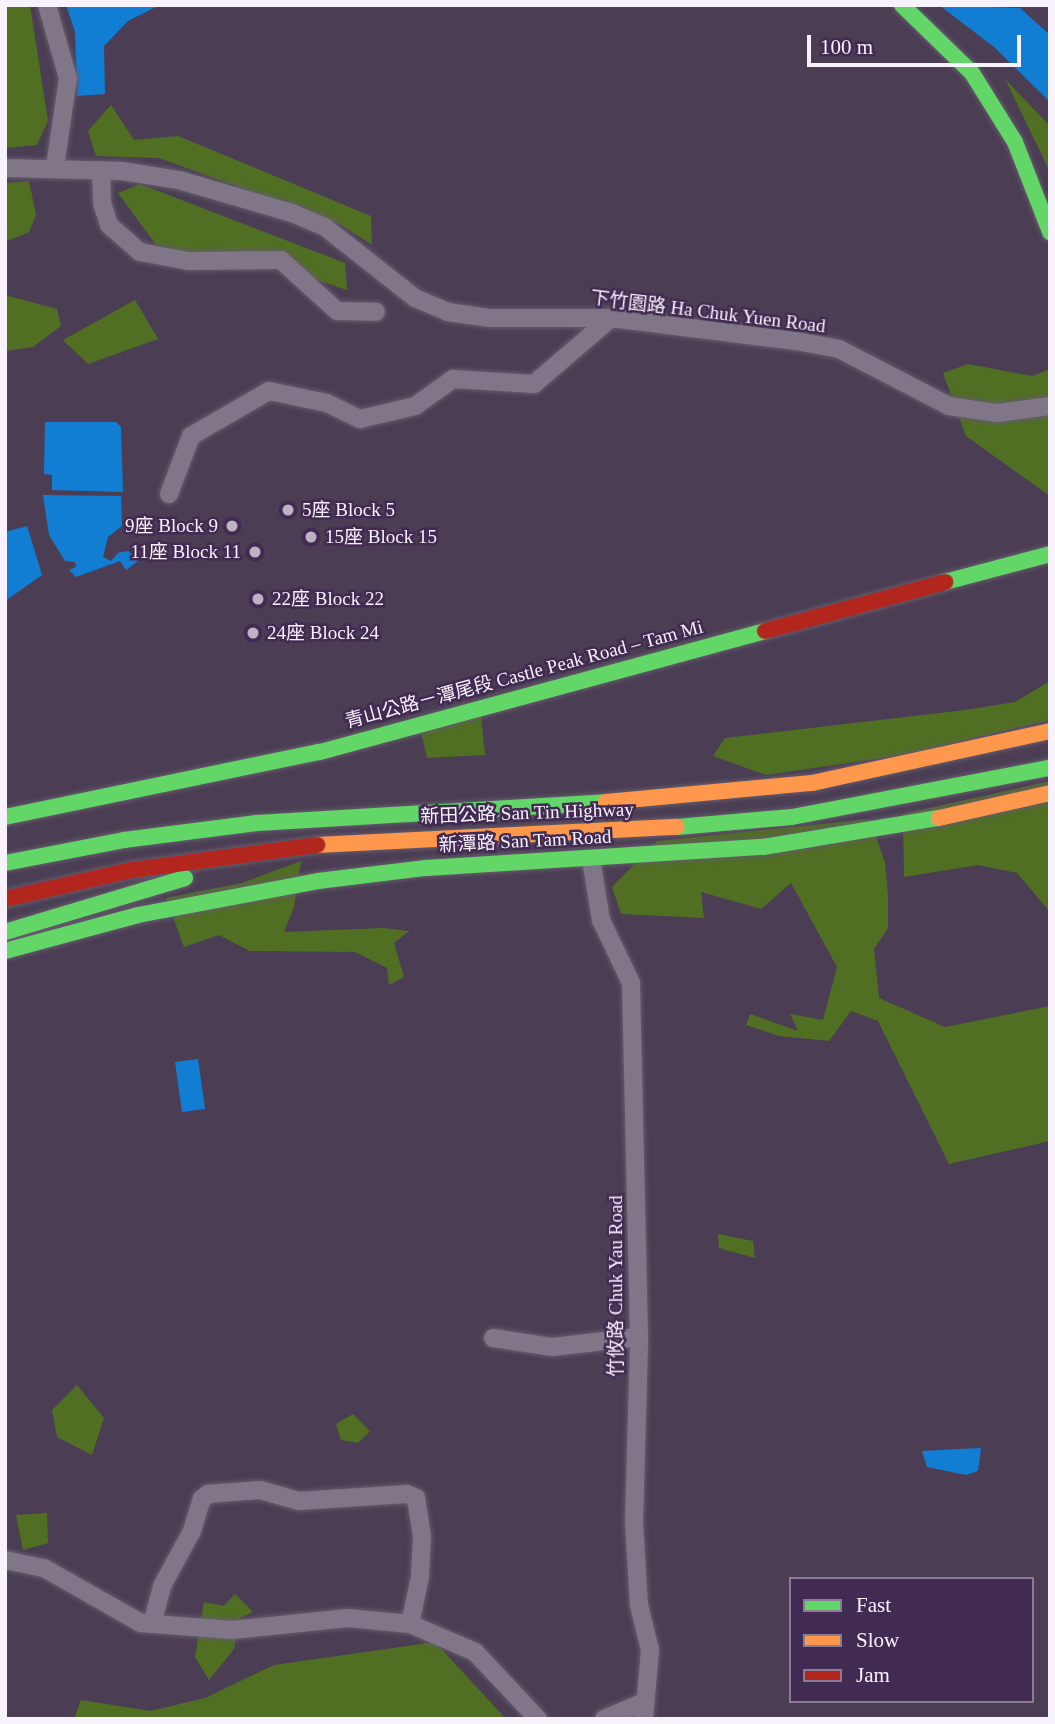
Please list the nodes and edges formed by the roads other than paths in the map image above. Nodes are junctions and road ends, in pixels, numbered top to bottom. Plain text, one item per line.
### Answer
1 (47, 5) edge
2 (902, 5) edge
3 (5, 167) edge
4 (55, 167) junction
5 (101, 170) junction
6 (1050, 232) edge
7 (376, 312) dead end
8 (611, 318) junction
9 (1050, 405) edge
10 (169, 494) dead end
11 (1050, 554) edge
12 (1050, 732) edge
13 (1050, 768) edge
14 (1050, 793) edge
15 (415, 796) dead end
16 (641, 800) junction
17 (5, 817) edge
18 (591, 859) junction
19 (239, 860) junction
20 (5, 863) edge
21 (5, 899) edge
22 (5, 932) edge
23 (5, 951) edge
24 (638, 1337) junction
25 (494, 1338) dead end
26 (5, 1560) edge
27 (410, 1624) junction
28 (152, 1625) junction
29 (644, 1710) edge
30 (538, 1719) edge
31 (604, 1719) edge

1 - 4 street
2 - 6 main road
3 - 4 street, 下竹園路 Ha Chuk Yuen Road
4 - 5 street, 下竹園路 Ha Chuk Yuen Road
5 - 7 street
5 - 8 street, 下竹園路 Ha Chuk Yuen Road
8 - 9 street, 下竹園路 Ha Chuk Yuen Road
8 - 10 street
11 - 17 main road, 青山公路－潭尾段 Castle Peak Road – Tam Mi
12 - 16 main road, 新田公路 San Tin Highway
13 - 19 main road, 新田公路 San Tin Highway
14 - 18 main road, 新潭路 San Tam Road
15 - 16 main road
16 - 20 main road, 新田公路 San Tin Highway
18 - 23 main road, 新潭路 San Tam Road
18 - 24 street, 竹攸路 Chuk Yau Road
19 - 21 main road, 新田公路 San Tin Highway
19 - 22 main road
24 - 25 street
24 - 29 street, 竹攸路 Chuk Yau Road
26 - 28 street
27 - 28 street
27 - 28 street
27 - 30 street
29 - 31 street

